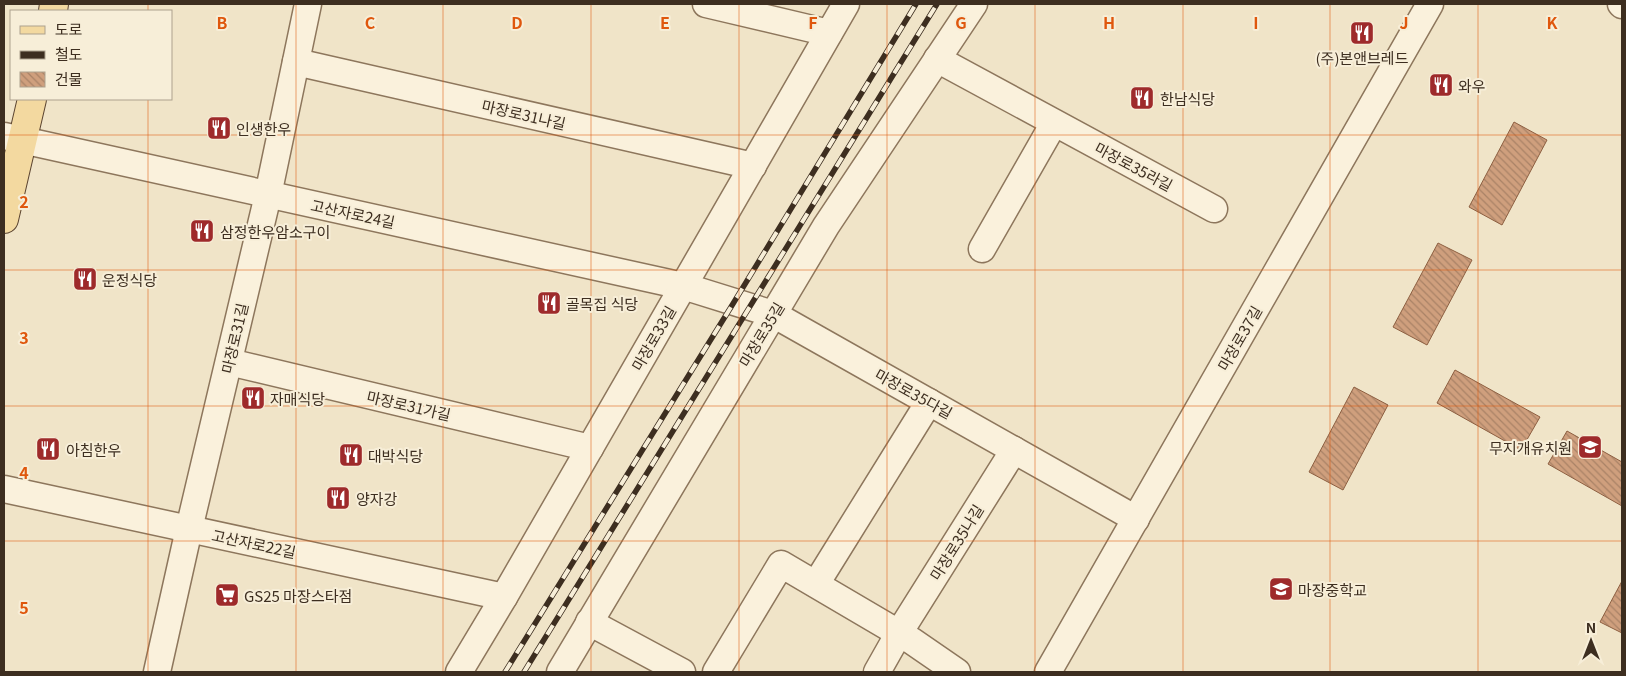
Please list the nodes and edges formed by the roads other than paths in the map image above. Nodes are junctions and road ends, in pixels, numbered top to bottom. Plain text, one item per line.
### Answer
1 (308, 4) edge
2 (706, 4) edge
3 (846, 4) edge
4 (974, 4) edge
5 (1430, 4) edge
6 (829, 33) junction
7 (937, 59) junction
8 (296, 62) junction
9 (32, 100) edge
10 (1054, 123) junction
11 (13, 138) edge
12 (752, 166) junction
13 (268, 195) junction
14 (1214, 209) dead end
15 (4, 218) edge
16 (982, 249) dead end
17 (683, 286) junction
18 (773, 314) junction
19 (229, 362) junction
20 (929, 402) junction
21 (590, 448) junction
22 (1014, 450) junction
23 (4, 489) edge
24 (1136, 519) junction
25 (189, 528) junction
26 (816, 584) junction
27 (504, 597) junction
28 (589, 622) junction
29 (899, 633) junction
30 (157, 672) edge
31 (459, 672) edge
32 (560, 672) edge
33 (682, 672) edge
34 (716, 672) edge
35 (877, 672) edge
36 (957, 672) edge
37 (1048, 672) edge

1 - 8 street, 마장로31길
2 - 6 street
3 - 6 street, 마장로33길
4 - 7 street, 마장로35길
5 - 24 street, 마장로37길
6 - 12 street, 마장로33길
7 - 10 street, 마장로35라길
7 - 18 street, 마장로35길
8 - 12 street, 마장로31나길
8 - 13 street, 마장로31길
9 - 11 main road
10 - 14 street, 마장로35라길
10 - 16 street
11 - 13 street, 고산자로24길
11 - 15 main road
12 - 17 street, 마장로33길
13 - 17 street, 고산자로24길
13 - 19 street, 마장로31길
17 - 18 street, 마장로35다길
17 - 21 street, 마장로33길
18 - 20 street, 마장로35다길
18 - 28 street, 마장로35길
19 - 21 street, 마장로31가길
19 - 25 street, 마장로31길
20 - 22 street, 마장로35다길
20 - 26 street
21 - 27 street, 마장로33길
22 - 24 street, 마장로35다길
22 - 29 street, 마장로35나길
23 - 25 street, 고산자로22길
24 - 37 street, 마장로37길
25 - 27 street, 고산자로22길
25 - 30 street, 마장로31길
26 - 29 street
26 - 34 street
27 - 31 street, 마장로33길
28 - 32 street, 마장로35길
28 - 33 street
29 - 35 street, 마장로35나길
29 - 36 street

